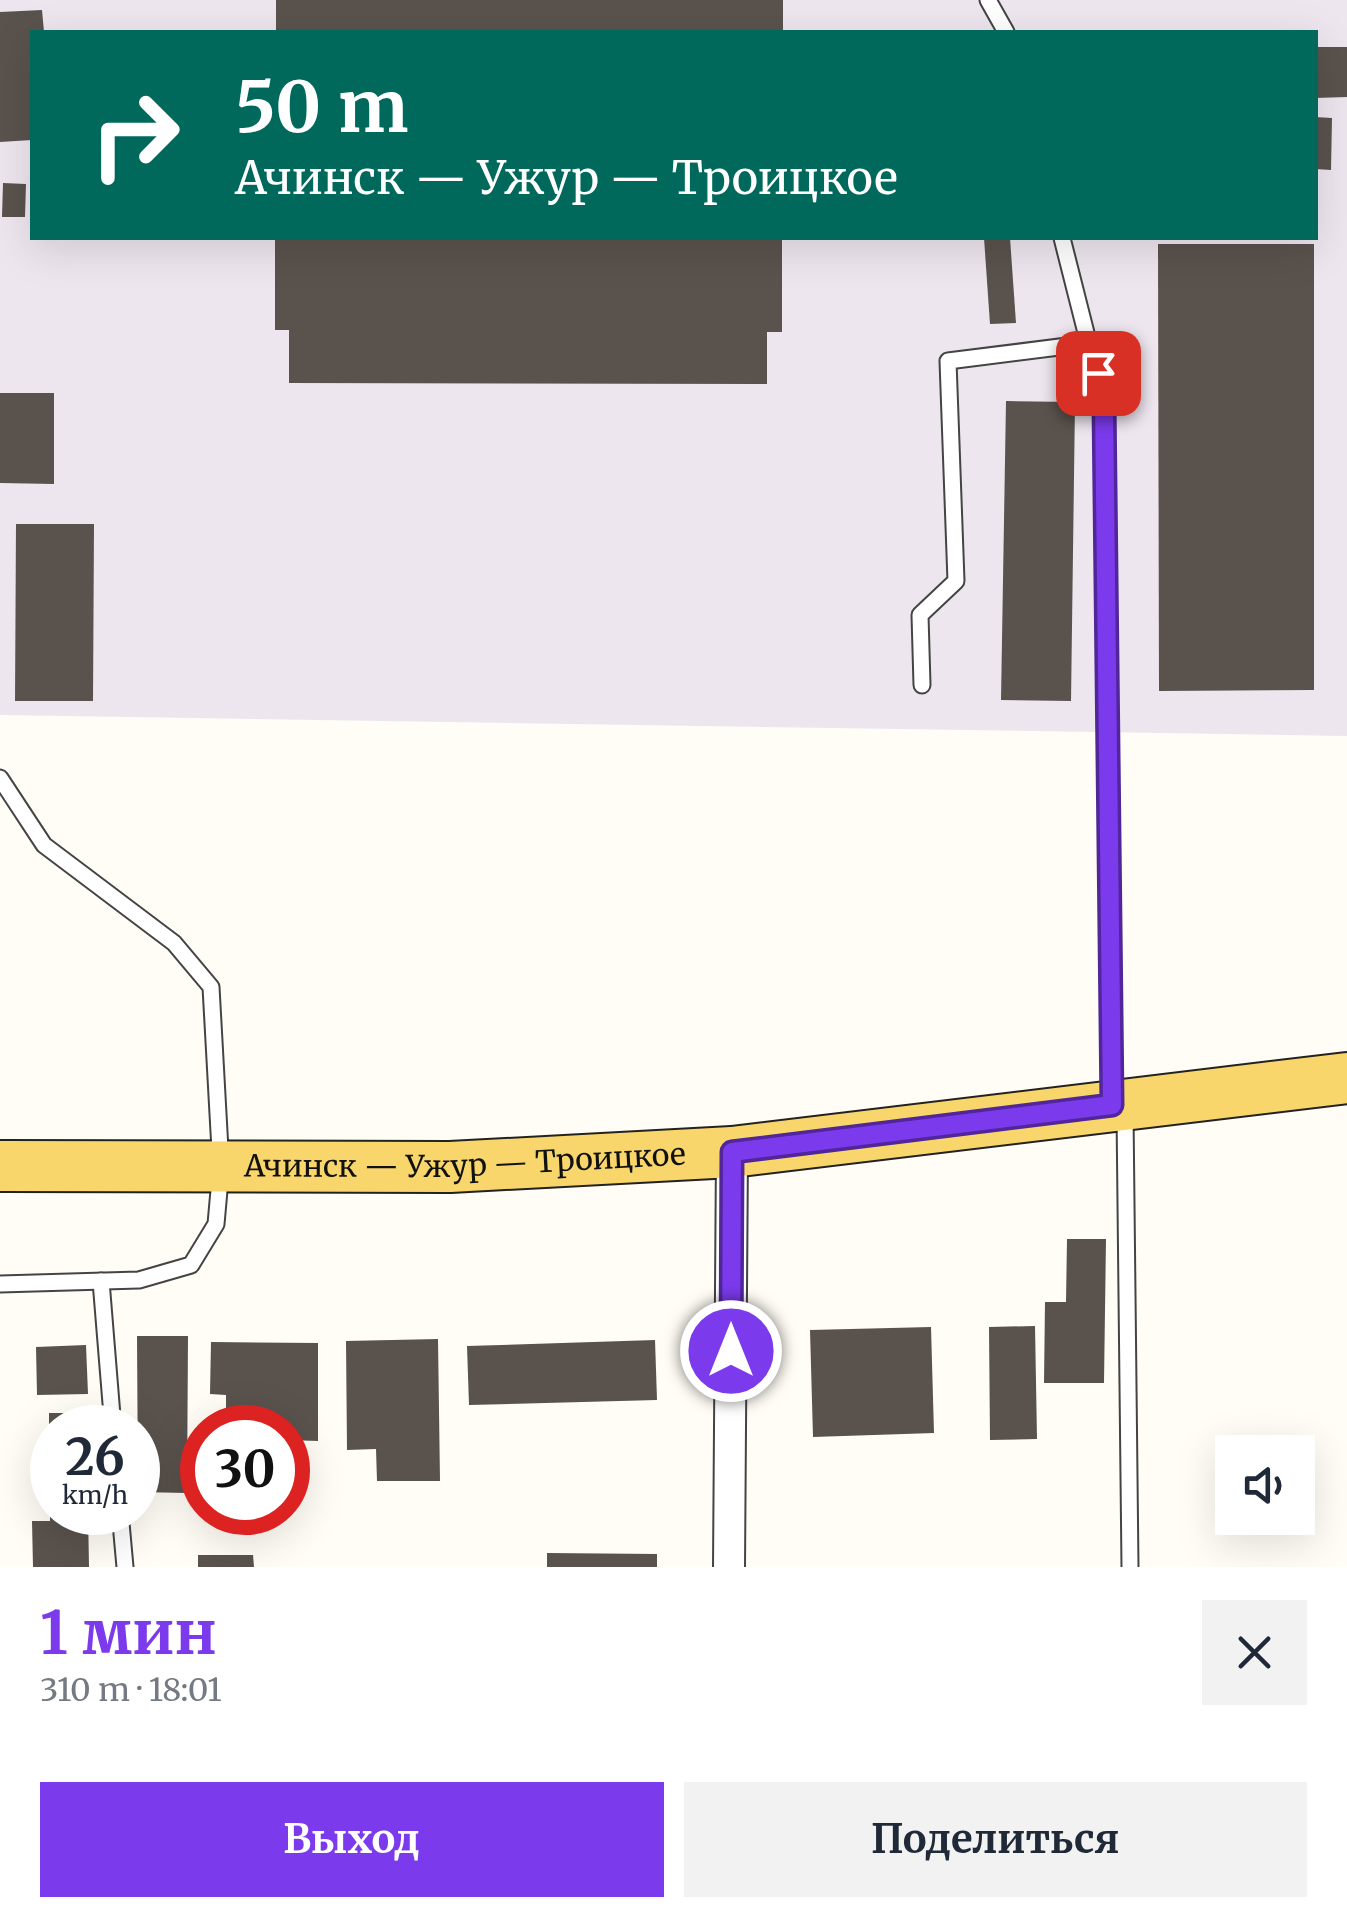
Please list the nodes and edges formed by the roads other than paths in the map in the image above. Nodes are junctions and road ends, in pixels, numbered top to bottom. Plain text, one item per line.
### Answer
1 (988, 0) edge
2 (1005, 30) edge
3 (1063, 240) edge
4 (1091, 342) junction
5 (922, 686) dead end
6 (0, 778) edge
7 (1347, 1078) edge
8 (1119, 1105) junction
9 (732, 1152) junction
10 (0, 1166) edge
11 (222, 1168) junction
12 (102, 1281) junction
13 (0, 1284) edge
14 (111, 1405) edge
15 (122, 1535) edge
16 (125, 1567) edge
17 (730, 1567) edge
18 (1130, 1567) edge

1 - 2 lane
3 - 4 lane
4 - 5 lane
4 - 8 lane
6 - 11 lane
7 - 8 main road, Ачинск — Ужур — Троицкое
8 - 9 main road, Ачинск — Ужур — Троицкое
8 - 18 lane
9 - 11 main road, Ачинск — Ужур — Троицкое
9 - 17 street
10 - 11 main road, Ачинск — Ужур — Троицкое
11 - 12 lane
12 - 13 lane
12 - 14 lane
15 - 16 lane

